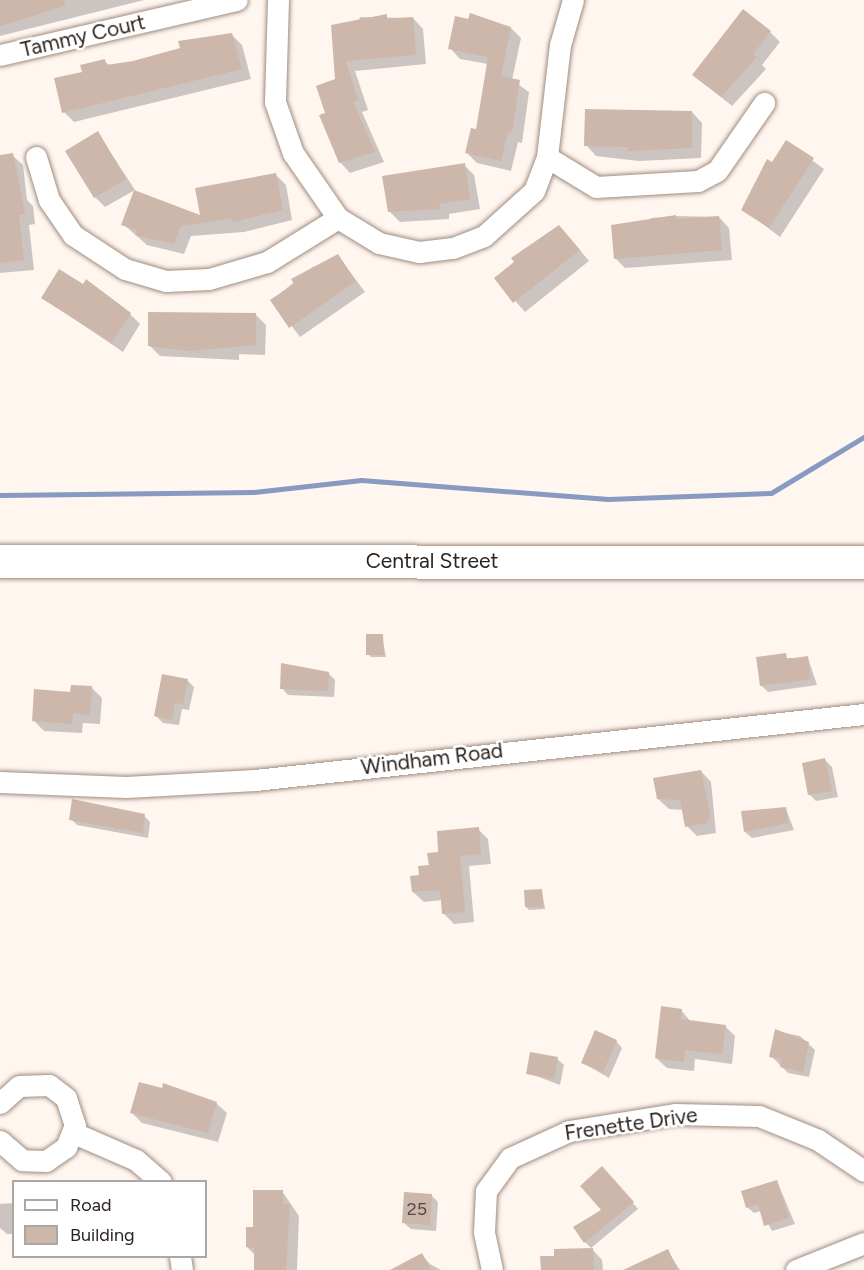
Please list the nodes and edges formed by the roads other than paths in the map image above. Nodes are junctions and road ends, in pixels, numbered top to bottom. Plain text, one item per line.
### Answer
1 (237, 0) edge
2 (278, 0) edge
3 (572, 0) edge
4 (0, 55) edge
5 (764, 103) dead end
6 (36, 157) dead end
7 (547, 157) junction
8 (338, 218) junction
9 (0, 561) edge
10 (864, 562) edge
11 (864, 714) edge
12 (0, 782) edge
13 (0, 1103) edge
14 (74, 1133) junction
15 (0, 1141) edge
16 (864, 1171) edge
17 (159, 1180) edge
18 (864, 1243) edge
19 (492, 1270) edge
20 (796, 1270) edge

1 - 4 street, Tammy Court
2 - 8 street
3 - 7 street
5 - 7 street
6 - 8 street
7 - 8 street
9 - 10 main road, Central Street
11 - 12 street, Windham Road
13 - 14 street
14 - 15 street
14 - 17 street
16 - 19 street, Frenette Drive
18 - 20 street

